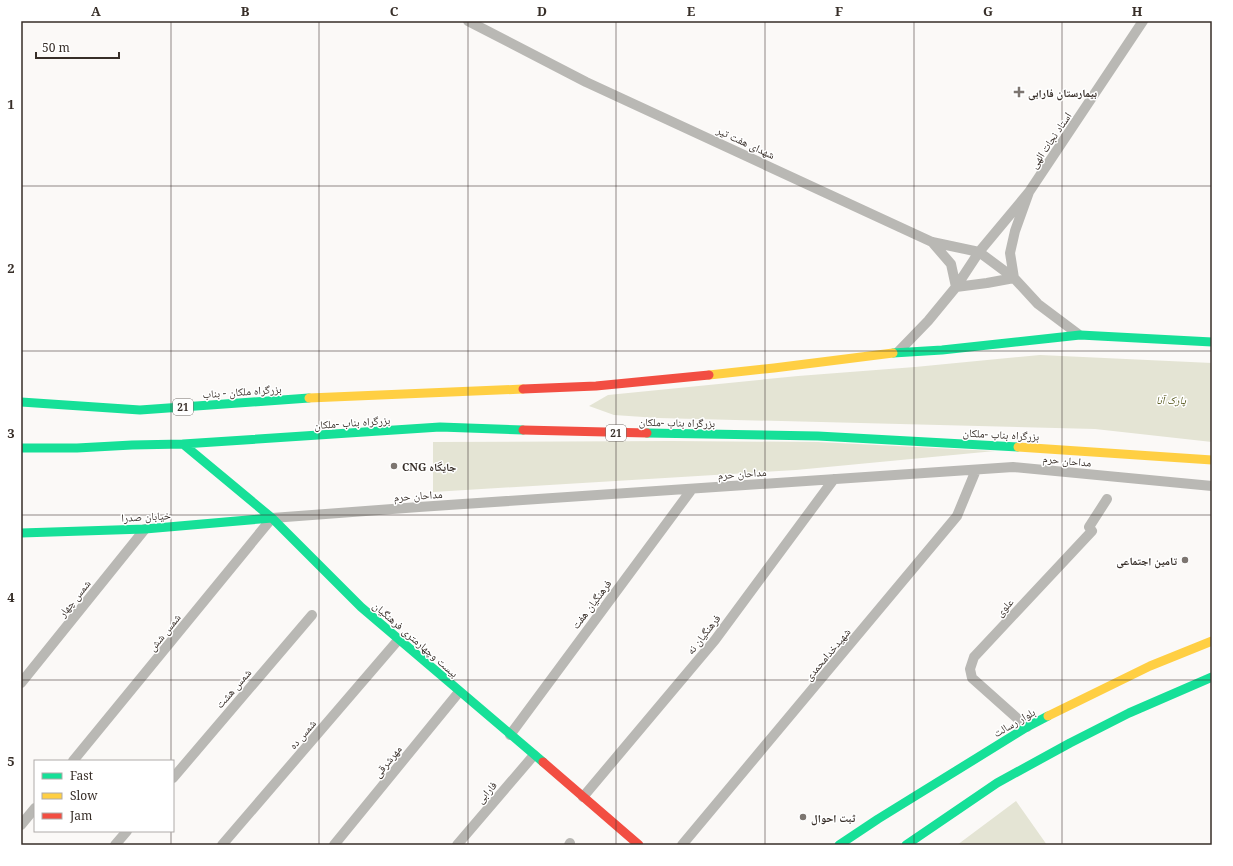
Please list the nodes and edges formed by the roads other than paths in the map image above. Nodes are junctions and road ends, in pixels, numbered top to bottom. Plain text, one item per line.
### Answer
1 (468, 21) edge
2 (1143, 21) edge
3 (1029, 192) junction
4 (932, 242) junction
5 (979, 252) junction
6 (1014, 278) junction
7 (956, 287) junction
8 (1080, 335) junction
9 (1212, 342) edge
10 (897, 353) junction
11 (21, 402) edge
12 (183, 444) junction
13 (21, 448) edge
14 (1212, 460) edge
15 (976, 470) junction
16 (834, 479) junction
17 (1212, 486) edge
18 (692, 488) junction
19 (1107, 499) dead end
20 (272, 518) junction
21 (145, 529) junction
22 (24, 533) edge
23 (21, 542) edge
24 (312, 615) dead end
25 (399, 639) junction
26 (1212, 641) edge
27 (1212, 677) edge
28 (21, 683) edge
29 (459, 692) junction
30 (1027, 727) junction
31 (510, 735) junction
32 (534, 755) junction
33 (74, 760) edge
34 (174, 777) edge
35 (583, 797) junction
36 (34, 809) edge
37 (21, 825) edge
38 (126, 832) edge
39 (115, 845) edge
40 (222, 845) edge
41 (334, 845) edge
42 (457, 845) edge
43 (639, 845) edge
44 (682, 845) edge
45 (839, 845) edge
46 (906, 845) edge

1 - 4 street, شهدای هفت تیر
2 - 3 street, استاد نجات الهی
3 - 5 street
3 - 6 street
4 - 5 street, شهدای هفت تیر
4 - 7 street
5 - 6 street, شهدای هفت تیر
5 - 7 street
6 - 7 street
6 - 8 street, شهدای هفت تیر
7 - 10 street
8 - 9 main road, 21
8 - 10 main road, 21
10 - 11 main road, بزرگراه ملکان - بناب / 21
12 - 13 main road, بزرگراه بناب -ملکان / 21
12 - 14 main road, بزرگراه بناب -ملکان / 21
12 - 20 main road, بیست وچهارمتری فرهنگیان
15 - 16 street, مداحان حرم
15 - 17 street, مداحان حرم
15 - 44 street, شهیدخدامحمدی
16 - 18 street, مداحان حرم
16 - 35 street, فرهنگیان نه
18 - 20 street, مداحان حرم
18 - 31 street, فرهنگیان هفت
19 - 30 street, علوی
20 - 21 main road, خیابان صدرا
20 - 25 main road, بیست وچهارمتری فرهنگیان
20 - 33 street, شمس شش
21 - 22 main road, خیابان صدرا
21 - 28 street, شمس چهار
22 - 23 street
24 - 34 street, شمس هشت
25 - 29 main road, بیست وچهارمتری فرهنگیان
25 - 40 street, شمس ده
26 - 30 main road, بلوار رسالت
27 - 46 main road
29 - 31 main road, بیست وچهارمتری فرهنگیان
29 - 41 street, مهرشرقی
30 - 45 main road, بلوار رسالت
31 - 32 main road, بیست وچهارمتری فرهنگیان
32 - 35 main road, بیست وچهارمتری فرهنگیان
32 - 42 street, فارابی
35 - 43 main road, بیست وچهارمتری فرهنگیان
36 - 37 street
38 - 39 street

